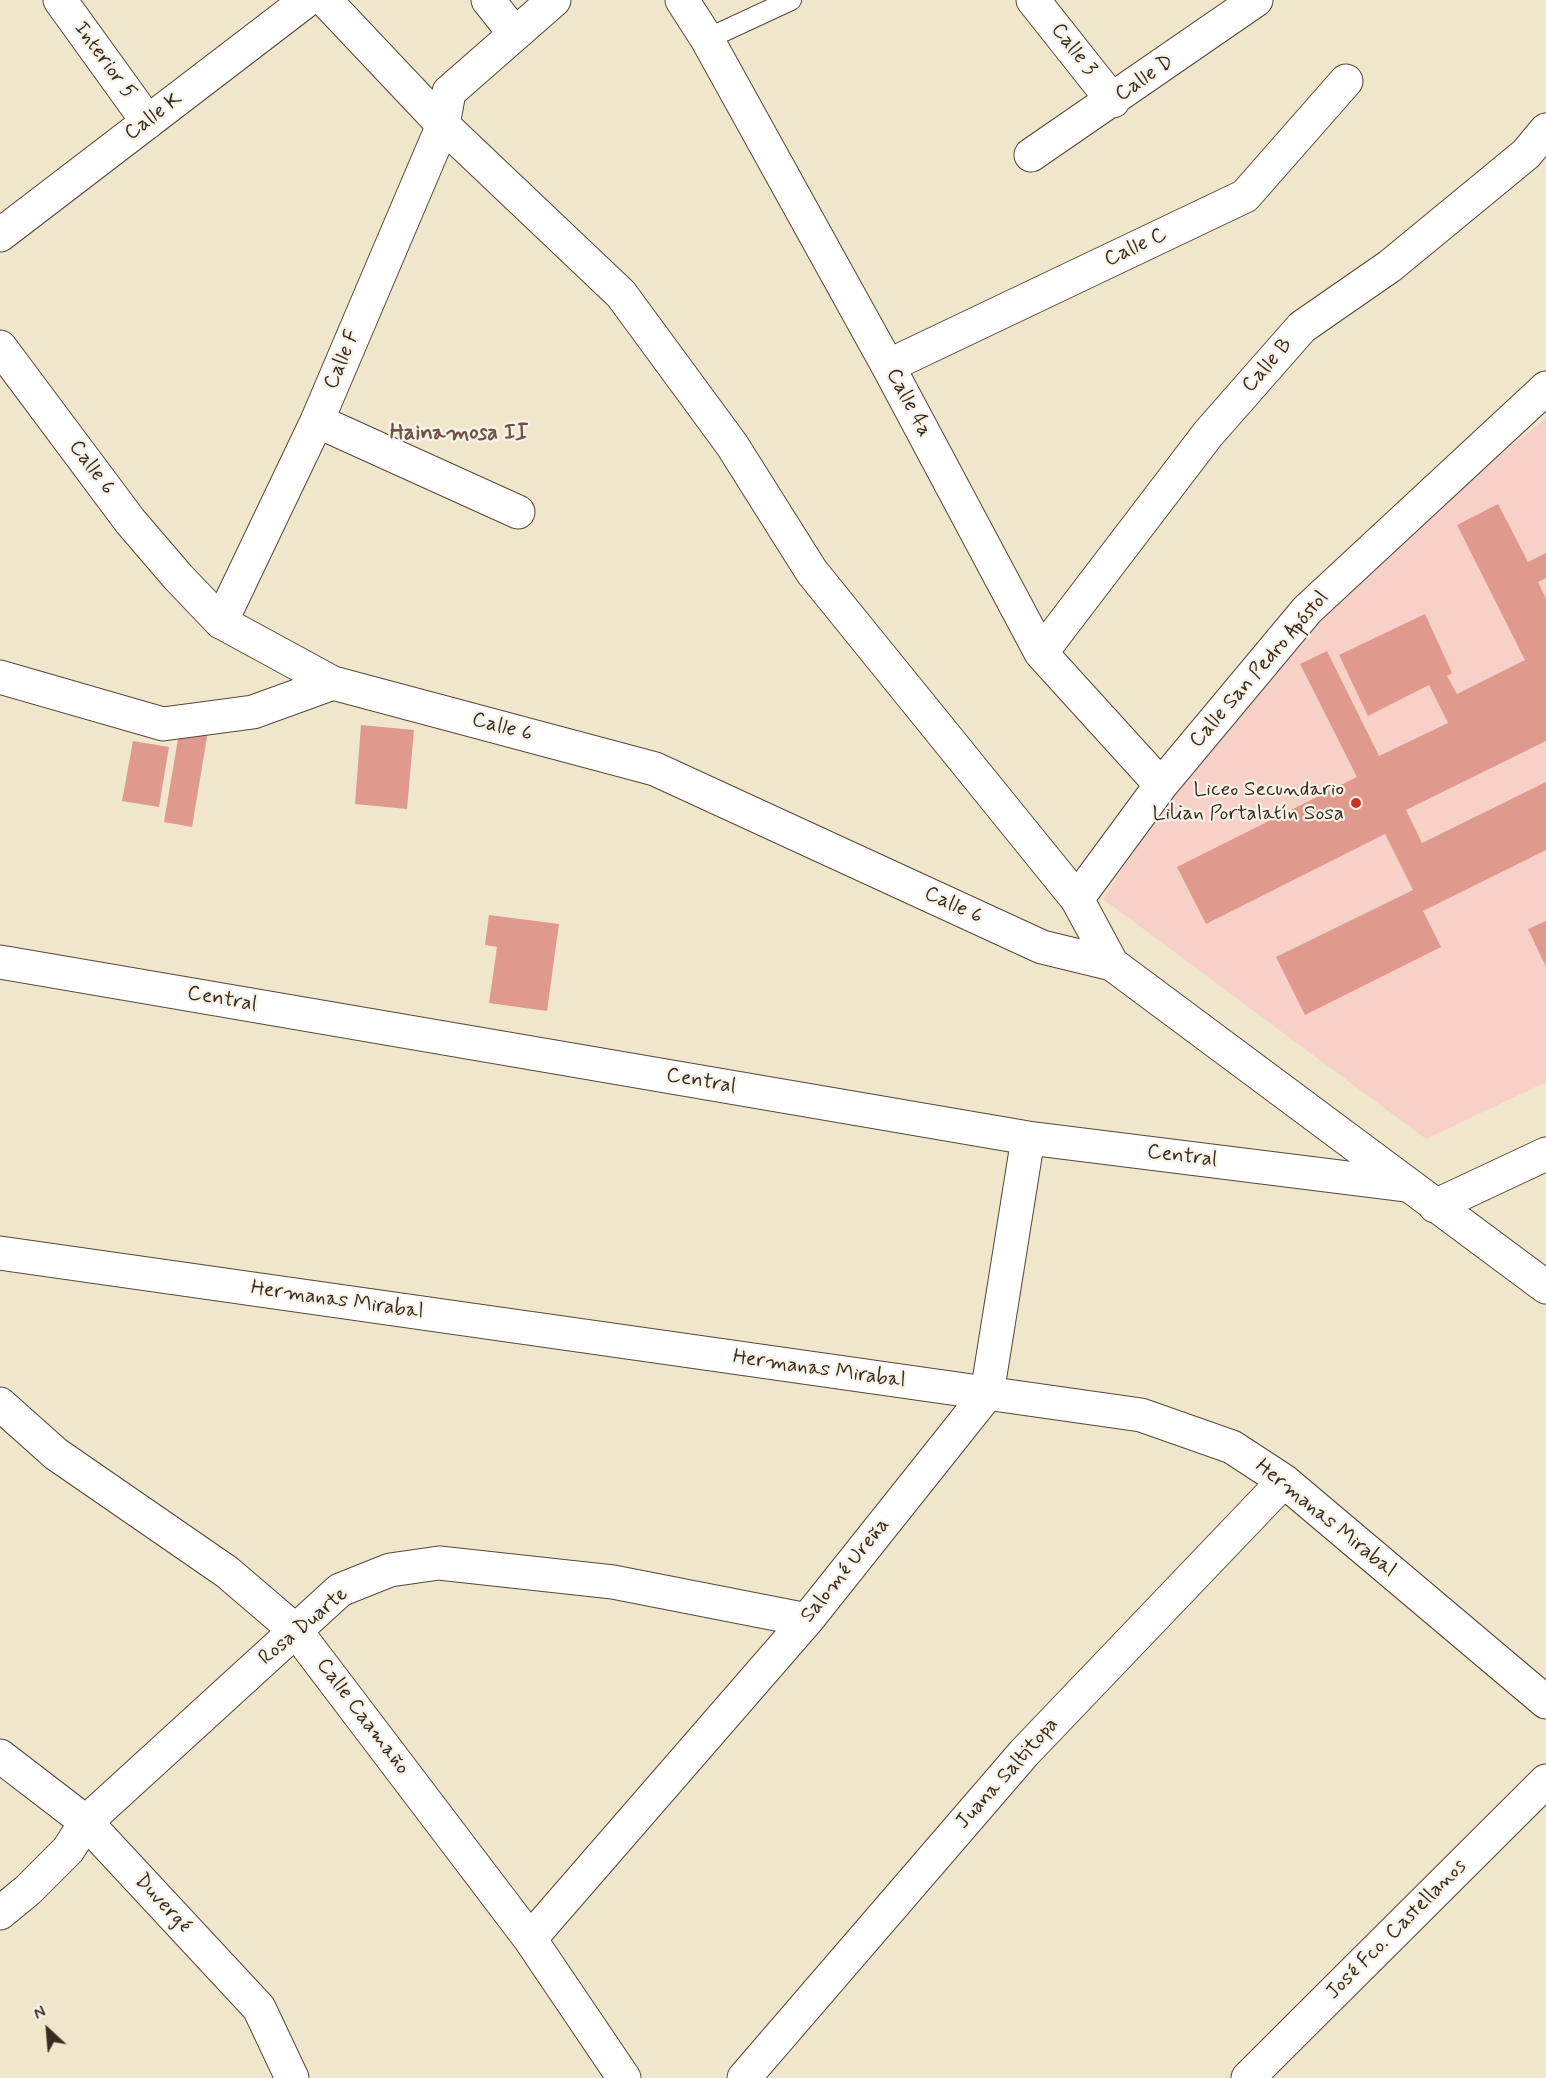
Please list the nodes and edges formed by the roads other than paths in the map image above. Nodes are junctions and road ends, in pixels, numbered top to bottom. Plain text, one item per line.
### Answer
1 (60, 0) edge
2 (307, 0) edge
3 (325, 0) edge
4 (488, 0) edge
5 (554, 0) edge
6 (681, 0) edge
7 (791, 0) edge
8 (1033, 0) edge
9 (1256, 0) edge
10 (515, 34) junction
11 (707, 39) junction
12 (1347, 81) dead end
13 (1113, 101) junction
14 (148, 122) junction
15 (443, 125) junction
16 (1546, 130) edge
17 (1031, 155) dead end
18 (0, 235) edge
19 (0, 346) edge
20 (888, 366) junction
21 (1546, 388) edge
22 (317, 421) junction
23 (518, 512) dead end
24 (221, 622) junction
25 (1041, 653) junction
26 (0, 677) edge
27 (333, 683) junction
28 (1161, 785) junction
29 (1077, 899) junction
30 (0, 962) edge
31 (1112, 964) junction
32 (1028, 1138) junction
33 (1546, 1154) edge
34 (1406, 1185) junction
35 (1435, 1206) junction
36 (0, 1253) edge
37 (1546, 1287) edge
38 (987, 1394) junction
39 (0, 1404) edge
40 (1284, 1481) junction
41 (807, 1620) junction
42 (296, 1631) junction
43 (1546, 1702) edge
44 (0, 1756) edge
45 (1546, 1781) edge
46 (86, 1822) junction
47 (0, 1913) edge
48 (530, 1939) junction
49 (292, 2078) edge
50 (624, 2078) edge
51 (744, 2078) edge
52 (1248, 2078) edge

1 - 14 street, Interior 5
2 - 14 street, Calle K
3 - 15 street
4 - 10 street
5 - 10 street
6 - 11 street, Calle 4a
7 - 11 lane
8 - 13 street, Calle 3
9 - 13 street, Calle D
10 - 15 street, Calle F
11 - 20 street, Calle 4a
12 - 20 street, Calle C
13 - 17 street, Calle D
14 - 18 street, Calle K
15 - 22 street, Calle F
15 - 29 street
16 - 25 street, Calle B
19 - 24 street, Calle 6
20 - 25 street, Calle 4a
21 - 28 street, Calle San Pedro Apóstol
22 - 23 street
22 - 24 street, Calle F
24 - 27 street, Calle 6
25 - 28 street, Calle 4a
26 - 27 street
27 - 31 street, Calle 6
28 - 29 street, Calle San Pedro Apóstol
29 - 31 street
30 - 32 street, Central
31 - 34 street
32 - 34 street, Central
32 - 38 street, Salomé Ureña
33 - 35 street
34 - 35 street
35 - 37 street
36 - 38 street, Hermanas Mirabal
38 - 40 street, Hermanas Mirabal
38 - 41 street, Salomé Ureña
39 - 42 street, Calle Caamaño
40 - 43 street, Hermanas Mirabal
40 - 51 street, Juana Saltitopa
41 - 42 street, Rosa Duarte
41 - 48 street, Salomé Ureña
42 - 46 street, Rosa Duarte
42 - 48 street, Calle Caamaño
44 - 46 street, Duvergé
45 - 52 street, José Fco. Castellanos
46 - 47 street, Rosa Duarte
46 - 49 street, Duvergé
48 - 50 street, Calle Caamaño

